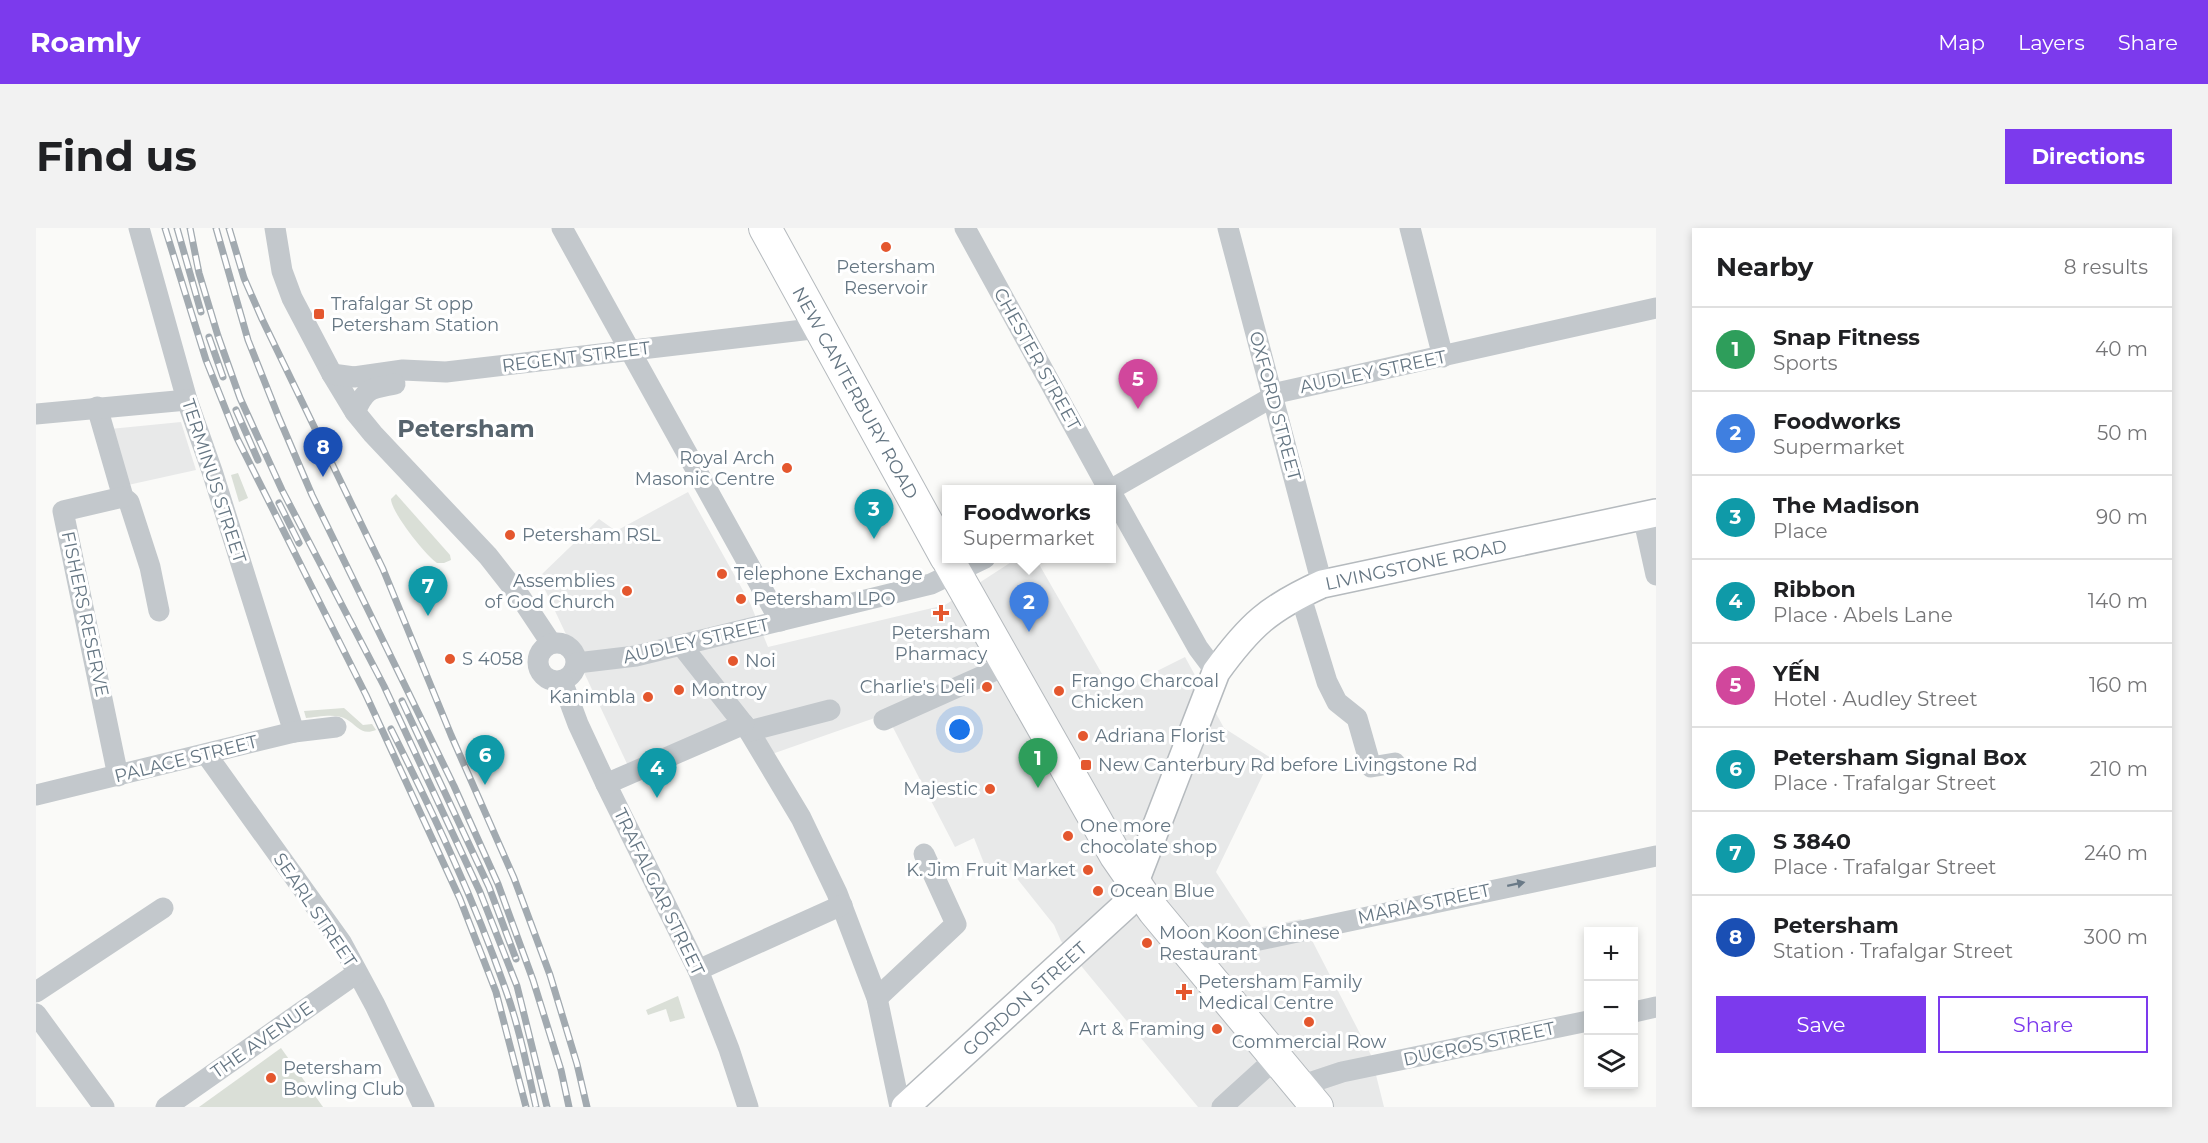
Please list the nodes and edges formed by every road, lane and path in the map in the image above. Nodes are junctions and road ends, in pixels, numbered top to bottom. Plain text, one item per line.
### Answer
1 (139, 228) edge
2 (275, 228) edge
3 (562, 228) edge
4 (765, 228) edge
5 (965, 228) edge
6 (1227, 228) edge
7 (1410, 228) edge
8 (1656, 309) edge
9 (820, 328) junction
10 (629, 351) junction
11 (1443, 357) junction
12 (446, 372) junction
13 (332, 374) junction
14 (1273, 397) junction
15 (187, 400) junction
16 (97, 407) junction
17 (355, 411) junction
18 (36, 414) edge
19 (1107, 485) edge
20 (1116, 488) edge
21 (123, 497) junction
22 (1116, 502) edge
23 (1650, 514) edge
24 (942, 549) edge
25 (950, 563) edge
26 (1656, 575) edge
27 (1311, 589) junction
28 (159, 611) dead end
29 (780, 621) junction
30 (551, 643) junction
31 (682, 646) junction
32 (577, 663) junction
33 (1007, 665) junction
34 (1216, 672) junction
35 (562, 681) junction
36 (830, 710) dead end
37 (884, 720) dead end
38 (336, 727) dead end
39 (747, 728) junction
40 (294, 732) junction
41 (206, 754) junction
42 (1395, 762) dead end
43 (118, 776) junction
44 (606, 784) junction
45 (36, 795) edge
46 (924, 854) dead end
47 (1656, 856) edge
48 (1135, 883) junction
49 (842, 905) junction
50 (163, 908) dead end
51 (1193, 957) junction
52 (698, 970) junction
53 (357, 973) junction
54 (36, 992) edge
55 (877, 998) junction
56 (1656, 1007) edge
57 (1638, 1010) edge
58 (36, 1014) edge
59 (1584, 1022) edge
60 (1276, 1058) junction
61 (1309, 1097) edge
62 (743, 1100) edge
63 (104, 1107) edge
64 (166, 1107) edge
65 (424, 1107) edge
66 (900, 1107) edge
67 (905, 1107) edge
68 (1222, 1107) edge

1 - 15 street, TERMINUS STREET
2 - 13 street
3 - 10 street
4 - 9 highway, NEW CANTERBURY ROAD
5 - 19 street, CHESTER STREET
6 - 14 street, OXFORD STREET
7 - 11 street
8 - 11 street, AUDLEY STREET
9 - 10 street, REGENT STREET
9 - 24 highway, NEW CANTERBURY ROAD
10 - 12 street, REGENT STREET
10 - 29 street
11 - 14 street, AUDLEY STREET
12 - 13 street, REGENT STREET
12 - 17 street
13 - 17 street
14 - 20 street, AUDLEY STREET
14 - 27 street, OXFORD STREET
15 - 16 street
15 - 40 street, TERMINUS STREET
16 - 18 street
16 - 21 street
17 - 30 street
21 - 28 street
21 - 43 street, FISHERS RESERVE
22 - 34 street, CHESTER STREET
23 - 26 street
23 - 27 main road, LIVINGSTONE ROAD
25 - 29 street, AUDLEY STREET
25 - 33 highway, NEW CANTERBURY ROAD
27 - 34 main road, LIVINGSTONE ROAD
27 - 42 street, OXFORD STREET
29 - 31 street, AUDLEY STREET
30 - 32 street
30 - 35 street
31 - 32 street, AUDLEY STREET
31 - 39 street
32 - 35 street
33 - 37 street
33 - 48 highway, NEW CANTERBURY ROAD
34 - 48 main road, LIVINGSTONE ROAD
35 - 44 street, TRAFALGAR STREET
36 - 39 street
38 - 40 street, PALACE STREET
39 - 44 street
39 - 49 street
40 - 41 street, PALACE STREET
41 - 43 street, PALACE STREET
41 - 53 street, SEARL STREET
43 - 45 street, PALACE STREET
44 - 52 street, TRAFALGAR STREET
46 - 55 street
51 -> 47 street, MARIA STREET
48 - 51 highway, NEW CANTERBURY ROAD
48 - 67 main road, GORDON STREET
49 - 52 street
49 - 55 street
50 - 54 street
51 - 60 highway, NEW CANTERBURY ROAD
52 - 62 street, TRAFALGAR STREET
53 - 64 street, THE AVENUE
53 - 65 street, SEARL STREET
55 - 66 street
56 - 57 street
58 - 63 street
59 - 61 street, DUCROS STREET
60 - 61 highway, NEW CANTERBURY ROAD
60 - 68 street

